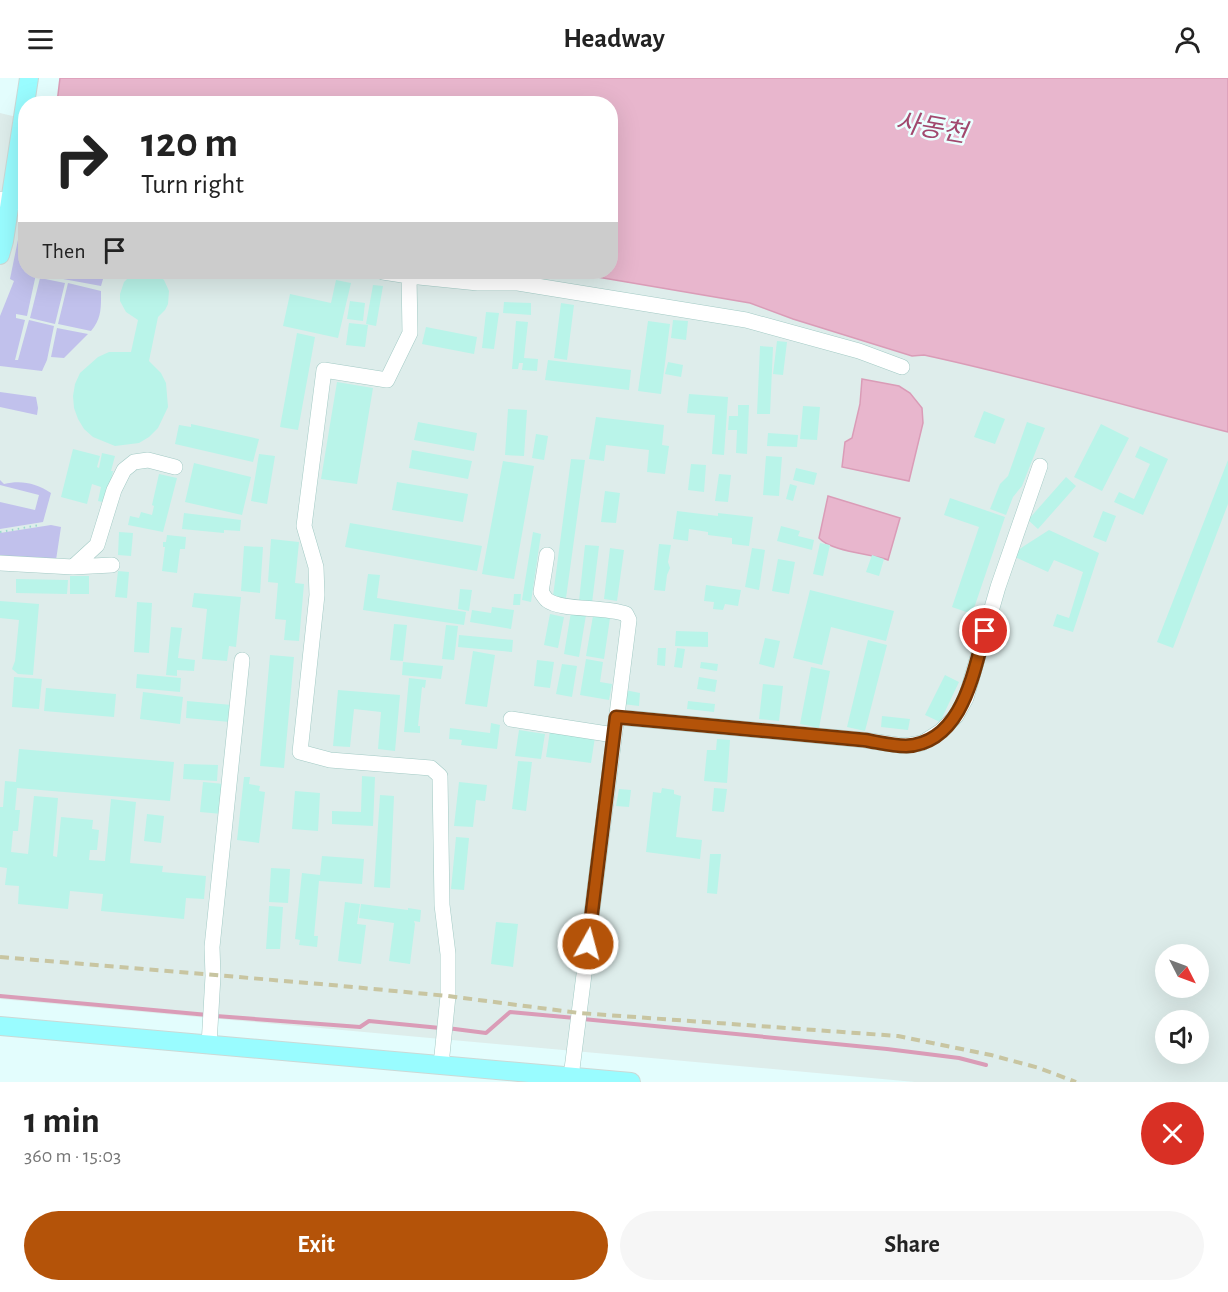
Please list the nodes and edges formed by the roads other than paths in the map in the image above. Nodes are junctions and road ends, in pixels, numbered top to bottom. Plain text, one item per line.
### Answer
1 (29, 78) edge
2 (27, 96) edge
3 (18, 158) edge
4 (12, 201) edge
5 (0, 255) edge
6 (408, 279) edge
7 (438, 279) edge
8 (902, 367) dead end
9 (175, 466) dead end
10 (1040, 466) dead end
11 (547, 555) dead end
12 (0, 563) edge
13 (112, 565) dead end
14 (73, 567) junction
15 (242, 660) dead end
16 (616, 717) junction
17 (511, 719) dead end
18 (614, 735) junction
19 (0, 1026) edge
20 (209, 1045) junction
21 (441, 1065) junction
22 (571, 1077) junction
23 (631, 1082) edge

1 - 2 main road
3 - 4 main road
4 - 5 main road
6 - 21 street
7 - 8 street
9 - 14 street
10 - 16 street
11 - 16 street
12 - 14 street
13 - 14 street
15 - 20 street
16 - 18 street
17 - 18 street
18 - 22 street
19 - 20 main road
20 - 21 main road
21 - 22 main road
22 - 23 main road

